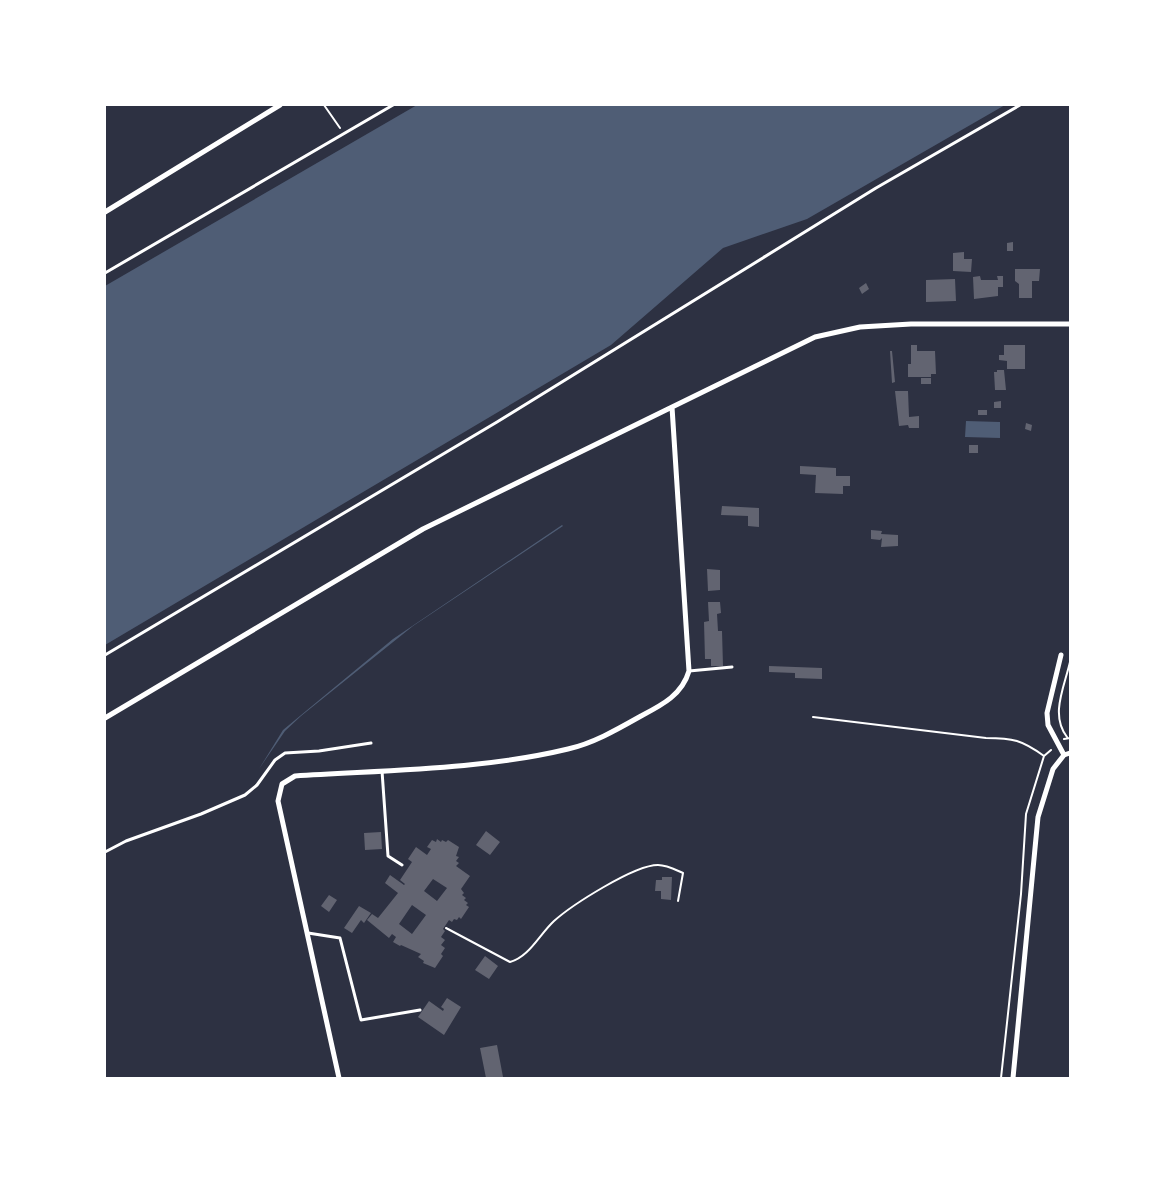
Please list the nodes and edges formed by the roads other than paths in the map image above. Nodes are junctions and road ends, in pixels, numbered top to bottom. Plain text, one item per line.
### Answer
1 (280, 105) edge
2 (393, 105) edge
3 (1020, 105) edge
4 (105, 212) edge
5 (105, 273) edge
6 (1070, 324) edge
7 (672, 407) junction
8 (105, 654) edge
9 (1061, 655) dead end
10 (732, 667) dead end
11 (689, 671) junction
12 (105, 718) edge
13 (371, 743) dead end
14 (1067, 754) edge
15 (382, 771) junction
16 (105, 852) edge
17 (402, 865) dead end
18 (308, 933) junction
19 (420, 1010) dead end
20 (339, 1078) edge
21 (1013, 1078) edge

1 - 4 street
2 - 5 lane
3 - 8 lane
6 - 7 street
7 - 11 street
7 - 12 street
9 - 14 street
10 - 11 lane
11 - 15 street
13 - 16 lane
14 - 21 street
15 - 17 lane
15 - 18 street
18 - 19 lane
18 - 20 street

